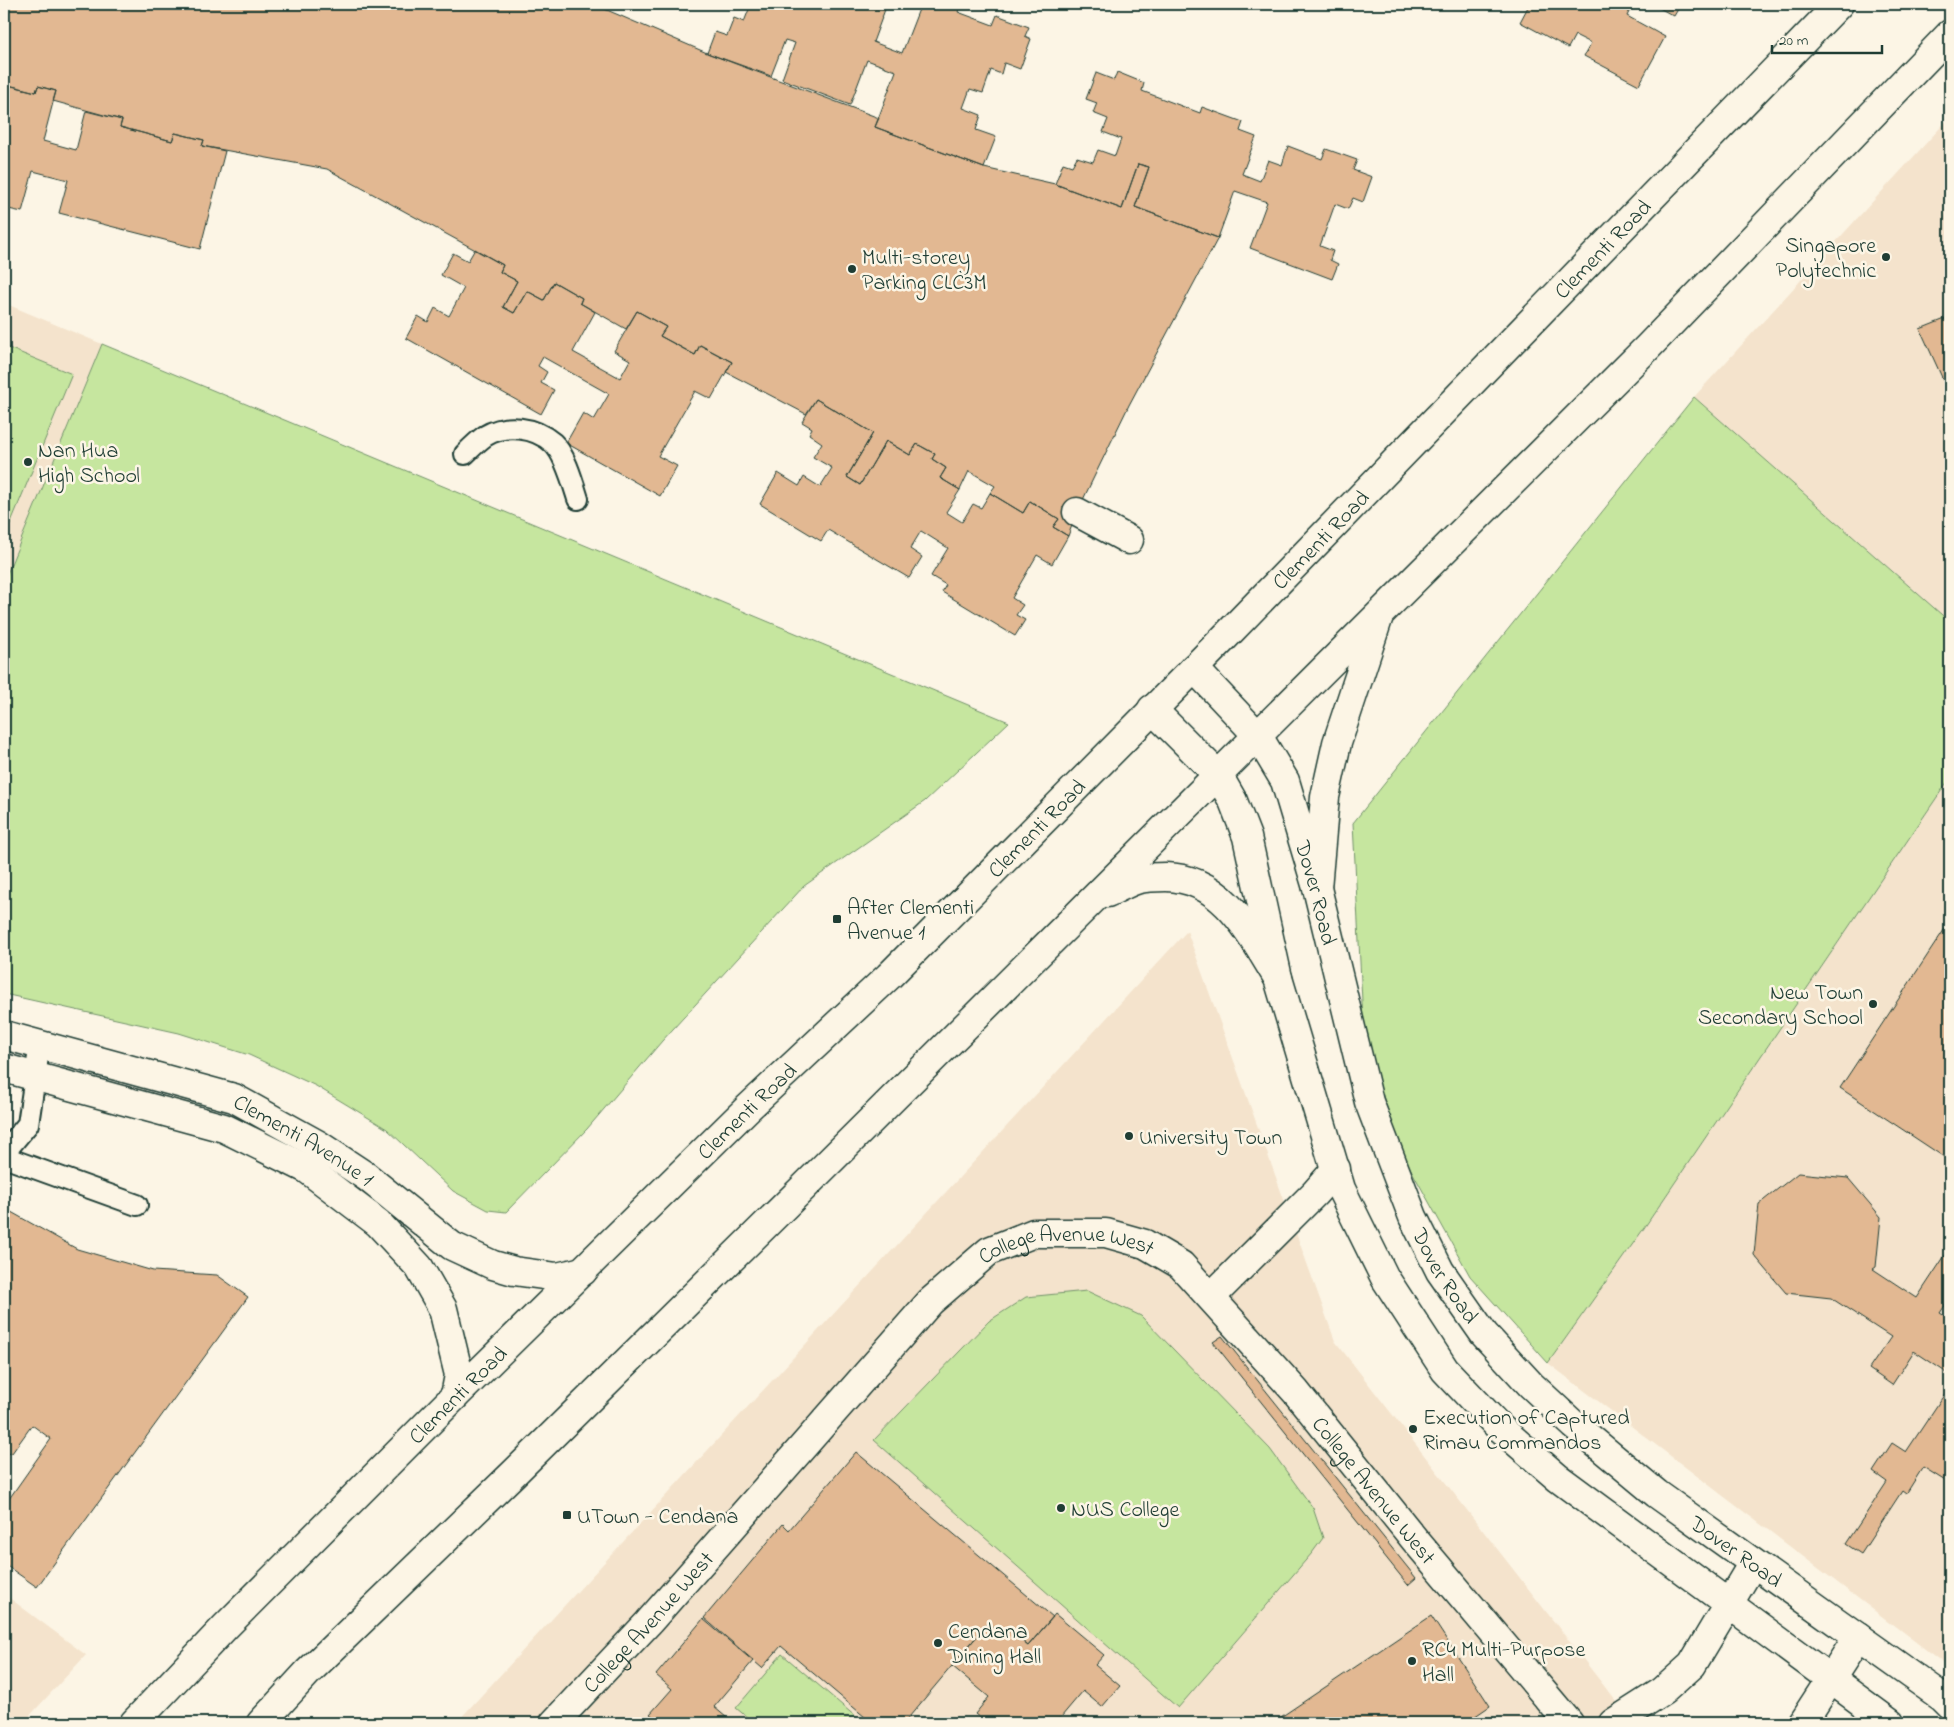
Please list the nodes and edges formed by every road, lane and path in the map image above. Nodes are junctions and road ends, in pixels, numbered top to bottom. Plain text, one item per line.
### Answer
1 (1839, 4) edge
2 (1950, 34) edge
3 (465, 454) dead end
4 (578, 499) dead end
5 (1077, 512) dead end
6 (1129, 540) dead end
7 (1380, 613) junction
8 (1194, 668) junction
9 (1152, 709) junction
10 (1258, 736) junction
11 (1218, 775) junction
12 (1317, 888) junction
13 (1092, 900) junction
14 (1278, 978) junction
15 (4, 1035) edge
16 (40, 1043) junction
17 (4, 1068) edge
18 (35, 1075) junction
19 (4, 1155) edge
20 (1336, 1169) junction
21 (137, 1205) dead end
22 (583, 1270) junction
23 (1211, 1297) junction
24 (455, 1396) junction
25 (1753, 1563) junction
26 (1728, 1604) junction
27 (1858, 1637) junction
28 (1830, 1679) junction
29 (1950, 1705) edge
30 (134, 1723) edge
31 (261, 1723) edge
32 (554, 1723) edge
33 (1569, 1723) edge
34 (1612, 1723) edge
35 (1802, 1723) edge
36 (1890, 1723) edge

1 - 8 street, Clementi Road
2 - 7 street
3 - 4 lane
5 - 6 street
7 - 10 street
7 - 12 street
8 - 9 street, Clementi Road
8 - 10 street, Dover Road
9 - 11 street, Dover Road
9 - 22 street, Clementi Road
10 - 11 street
10 - 12 street, Dover Road
11 - 13 street
11 - 14 street, Dover Road
12 - 25 street, Dover Road
13 - 14 street
13 - 31 street
14 - 20 street, Dover Road
15 - 16 street, Clementi Avenue 1
16 - 18 lane
16 - 22 street, Clementi Avenue 1
17 - 18 street, Clementi Avenue 1
18 - 19 lane
18 - 24 street, Clementi Avenue 1
19 - 21 lane
20 - 23 street
20 - 26 street, Dover Road
22 - 24 street, Clementi Road
23 - 32 street, College Avenue West
23 - 33 street, College Avenue West
24 - 30 street, Clementi Road
25 - 26 street
25 - 27 street, Dover Road
26 - 28 street, Dover Road
26 - 34 street
27 - 28 street
27 - 29 street, Dover Road
28 - 35 street
28 - 36 street, Dover Road

